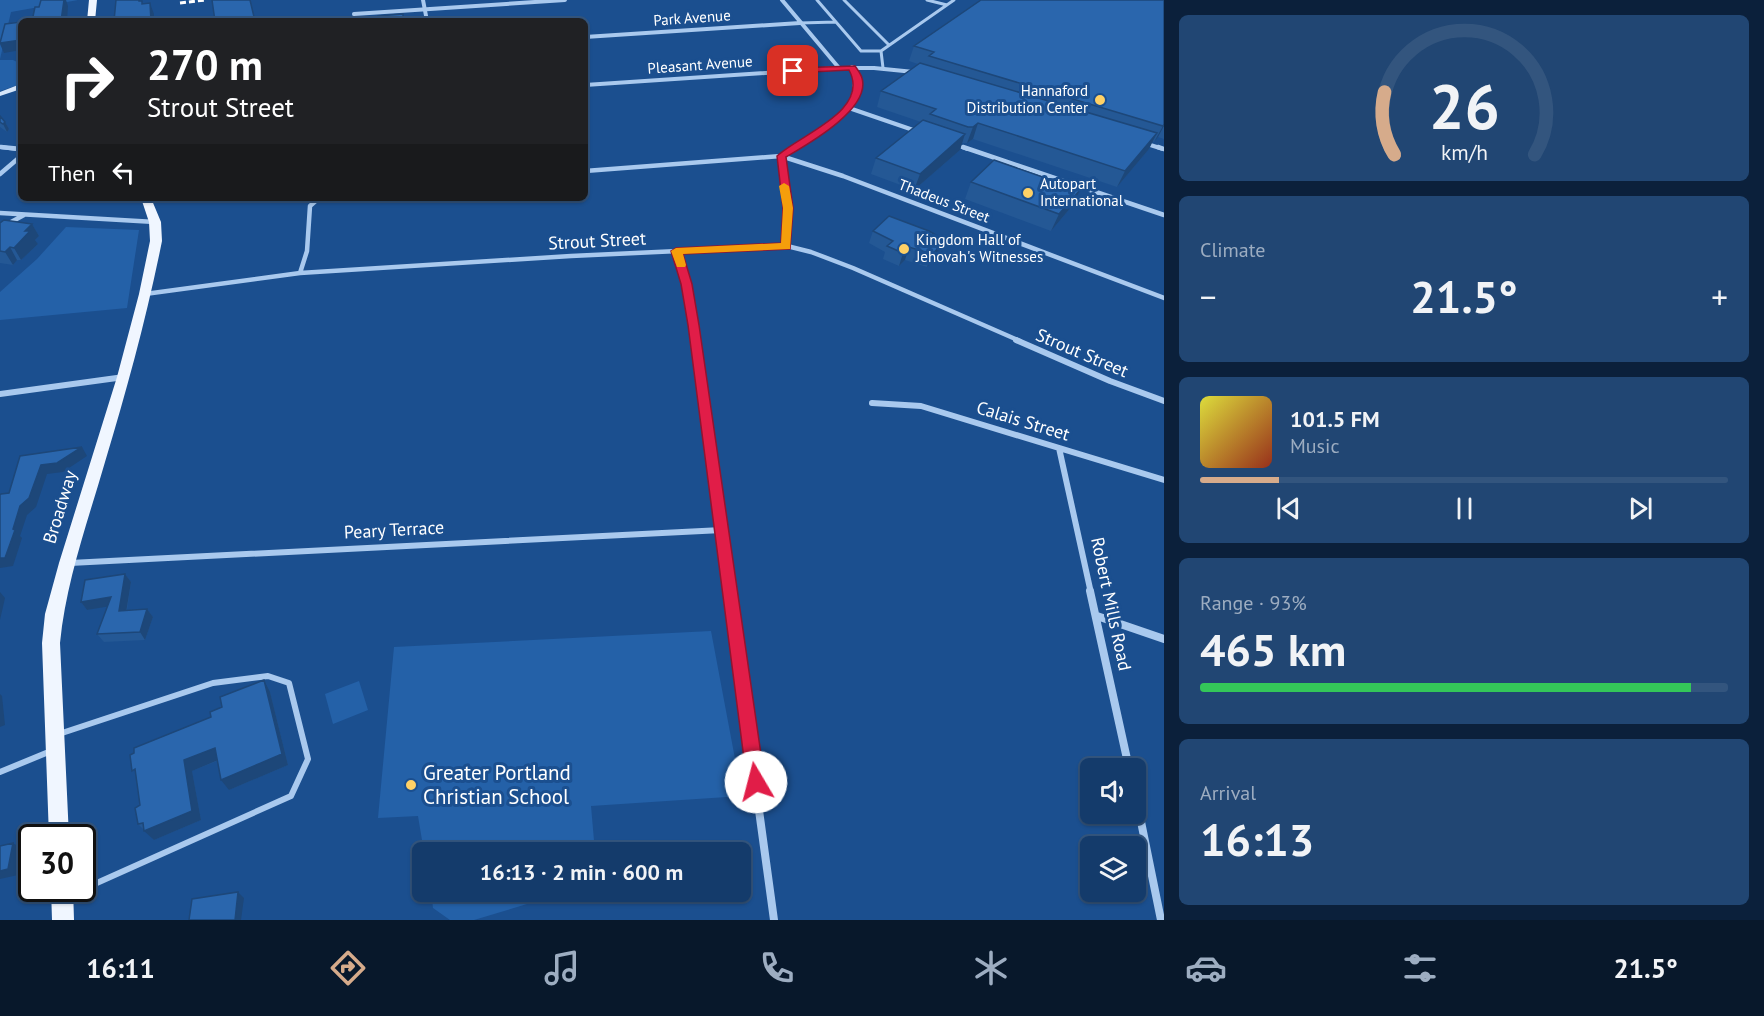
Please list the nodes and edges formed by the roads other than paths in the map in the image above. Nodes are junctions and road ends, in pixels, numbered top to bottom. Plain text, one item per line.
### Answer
1 (93, 0) edge
2 (423, 0) edge
3 (565, 0) edge
4 (782, 0) edge
5 (817, 0) edge
6 (844, 0) edge
7 (927, 0) edge
8 (954, 0) edge
9 (947, 5) junction
10 (424, 9) junction
11 (354, 14) dead end
12 (91, 18) edge
13 (426, 18) edge
14 (836, 22) junction
15 (800, 23) junction
16 (588, 37) edge
17 (889, 45) junction
18 (881, 51) junction
19 (852, 67) junction
20 (839, 68) junction
21 (883, 68) junction
22 (920, 74) edge
23 (588, 85) edge
24 (18, 88) edge
25 (0, 94) edge
26 (849, 108) junction
27 (926, 134) edge
28 (948, 142) edge
29 (1142, 142) edge
30 (0, 147) edge
31 (18, 149) edge
32 (1164, 149) edge
33 (782, 156) junction
34 (18, 159) edge
35 (588, 171) edge
36 (0, 174) edge
37 (147, 201) edge
38 (316, 201) edge
39 (0, 213) edge
40 (24, 215) junction
41 (1164, 215) edge
42 (155, 222) junction
43 (0, 228) edge
44 (786, 246) junction
45 (676, 251) junction
46 (300, 273) junction
47 (145, 294) junction
48 (1164, 298) edge
49 (124, 377) junction
50 (0, 394) edge
51 (1164, 401) edge
52 (872, 403) dead end
53 (1059, 448) junction
54 (1164, 480) edge
55 (722, 530) junction
56 (67, 563) junction
57 (1097, 616) junction
58 (1164, 639) edge
59 (55, 742) junction
60 (1127, 758) edge
61 (0, 772) edge
62 (59, 824) edge
63 (1141, 824) edge
64 (96, 886) edge
65 (774, 920) edge
66 (1161, 920) edge

1 - 12 main road
2 - 10 street
3 - 10 street
4 - 15 street
5 - 14 lane
6 - 17 lane
7 - 9 lane
8 - 9 lane
9 - 17 lane
10 - 11 street
10 - 13 street
14 - 15 lane
14 - 18 lane
15 - 16 street, Park Avenue
15 - 20 street
17 - 18 lane
18 - 21 lane
19 - 20 street, Pleasant Avenue
19 - 21 street, Pleasant Avenue
19 - 26 street
20 - 23 street, Pleasant Avenue
21 - 22 street, Pleasant Avenue
24 - 25 main road
26 - 27 street
26 - 33 street, Thadeus Street
28 - 41 street
29 - 32 street
30 - 31 street
33 - 35 street, Thadeus Street
33 - 44 street
33 - 48 street, Thadeus Street
34 - 36 street
37 - 42 main road, Broadway
38 - 46 street
39 - 40 street
40 - 42 street
40 - 43 street
42 - 47 main road, Broadway
44 - 45 street, Strout Street
44 - 51 street, Strout Street
45 - 46 street, Strout Street
45 - 55 street
46 - 47 street, Strout Street
47 - 49 main road, Broadway
49 - 50 street
49 - 56 main road, Broadway
52 - 53 street, Calais Street
53 - 54 street, Calais Street
53 - 57 street, Robert Mills Road
55 - 56 street, Peary Terrace
55 - 65 street
56 - 59 main road, Broadway
57 - 58 street
57 - 60 street, Robert Mills Road
59 - 61 lane
59 - 62 main road, Broadway
59 - 64 lane
63 - 66 street

